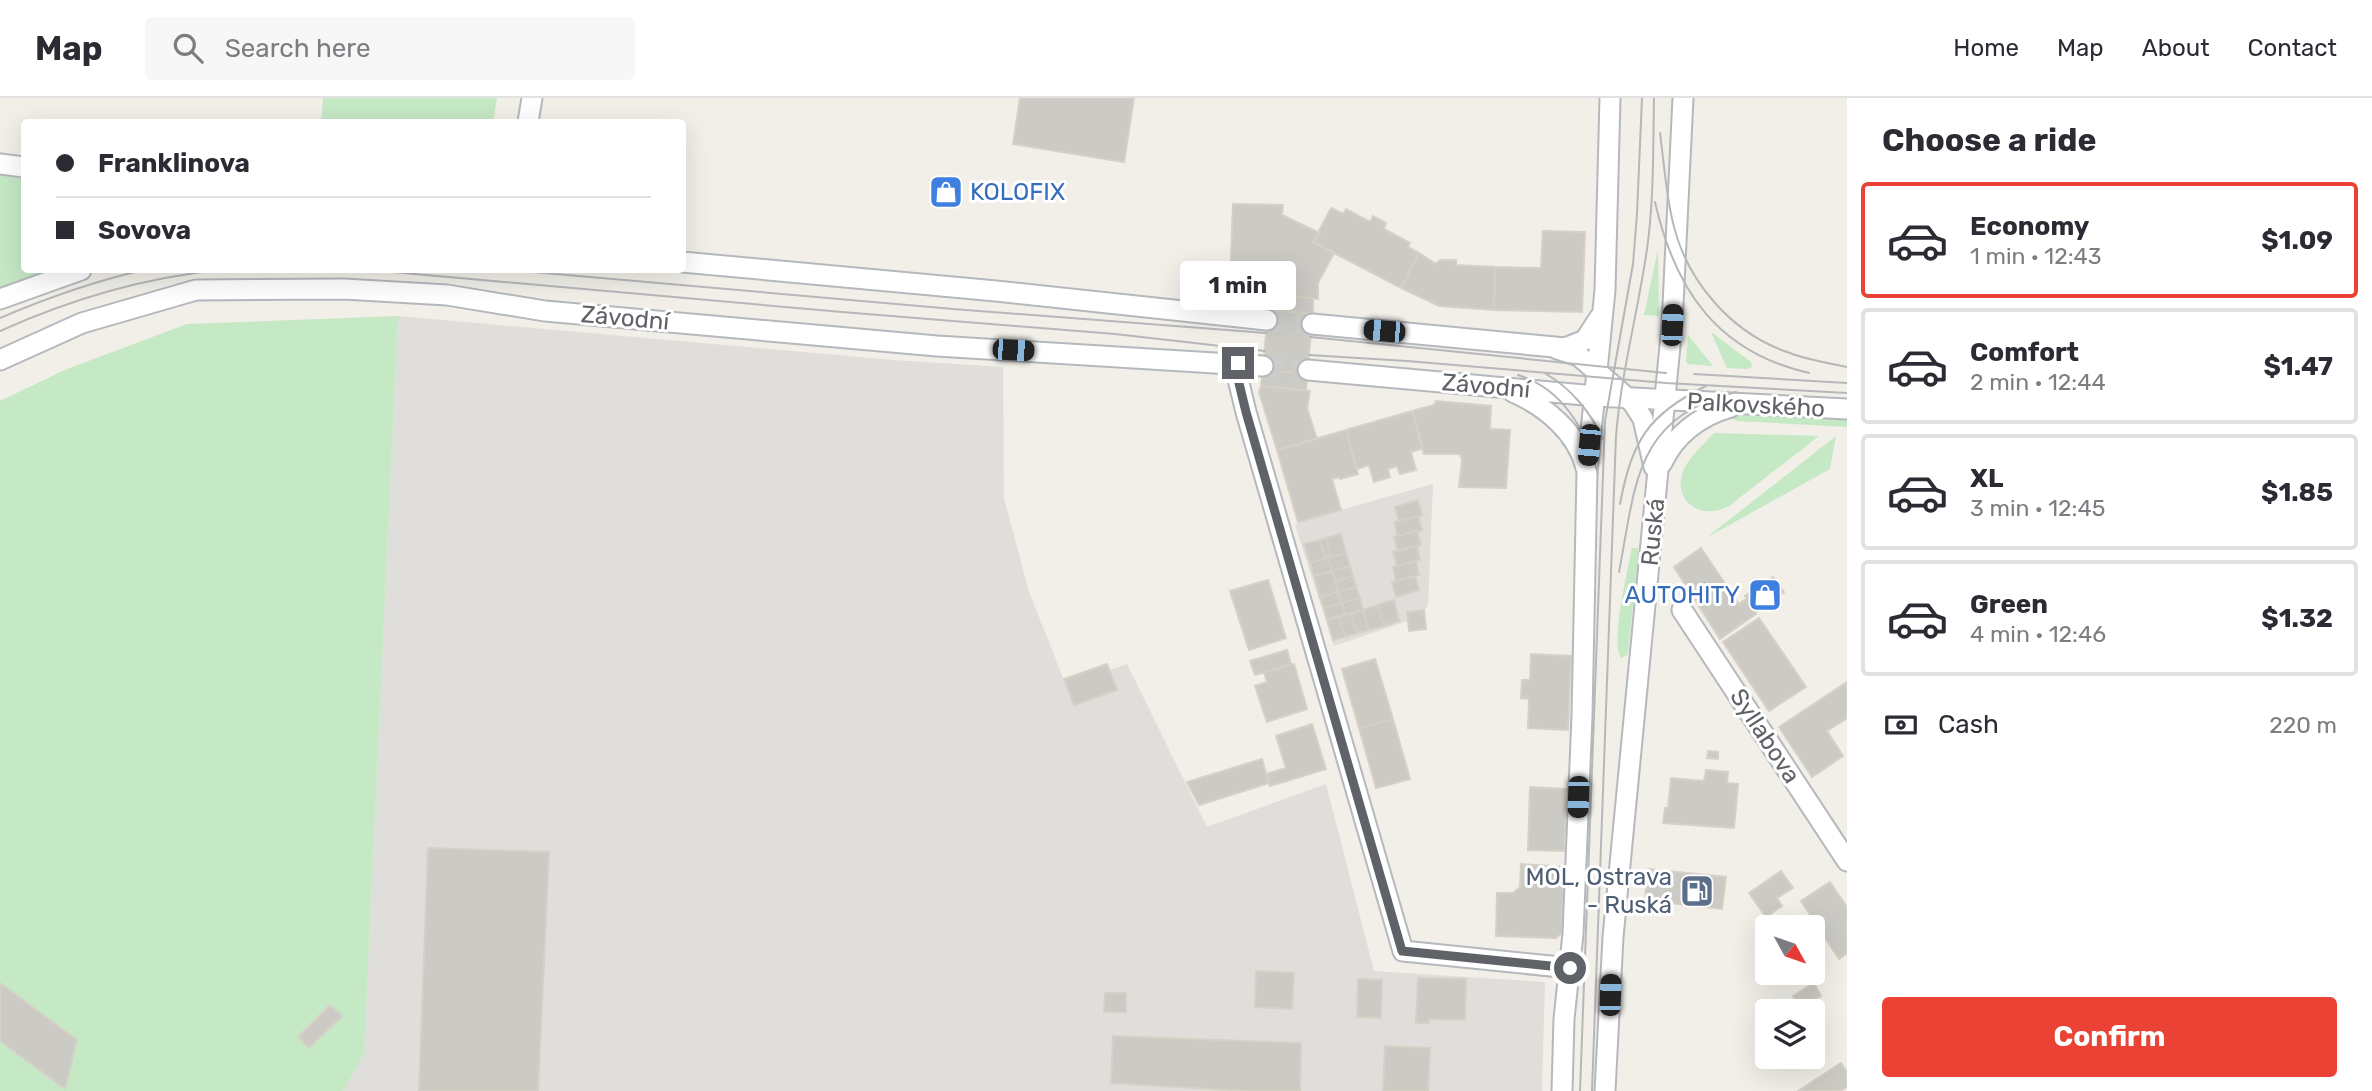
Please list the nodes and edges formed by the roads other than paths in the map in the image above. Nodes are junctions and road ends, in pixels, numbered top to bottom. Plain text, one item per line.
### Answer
1 (531, 98) edge
2 (1610, 98) edge
3 (1683, 98) edge
4 (528, 119) edge
5 (0, 164) edge
6 (21, 167) edge
7 (686, 262) edge
8 (73, 273) edge
9 (0, 299) edge
10 (1603, 309) junction
11 (1267, 320) tunnel mouth
12 (1312, 324) tunnel mouth
13 (1553, 348) junction
14 (0, 359) edge
15 (1238, 363) junction
16 (1263, 366) tunnel mouth
17 (1308, 370) tunnel mouth
18 (1597, 372) junction
19 (1491, 386) junction
20 (1595, 396) junction
21 (1627, 398) junction
22 (1665, 400) junction
23 (1743, 404) junction
24 (1847, 409) edge
25 (1587, 472) junction
26 (1658, 485) junction
27 (1682, 611) dead end
28 (1847, 861) edge
29 (1570, 968) junction
30 (1562, 1091) edge
31 (1605, 1091) edge

1 - 4 street
2 - 10 street
3 - 22 street, Ruská
5 - 6 street
7 - 11 street
8 - 9 street
10 - 13 street, Závodní
10 - 18 street
12 - 13 street, Závodní
13 - 18 street
14 - 15 street, Závodní
15 - 16 street, Závodní
15 - 29 street
17 - 19 street, Závodní
18 - 20 street
18 - 21 street
19 - 20 street, Závodní
19 - 25 street
20 - 21 street, Závodní
20 - 25 street
21 - 22 street, Závodní
21 - 26 street
22 - 23 street, Palkovského
22 - 26 street, Ruská
23 - 24 street, Palkovského
23 - 26 street
25 - 29 street
26 - 31 street, Ruská
27 - 28 street, Syllabova
29 - 30 street

